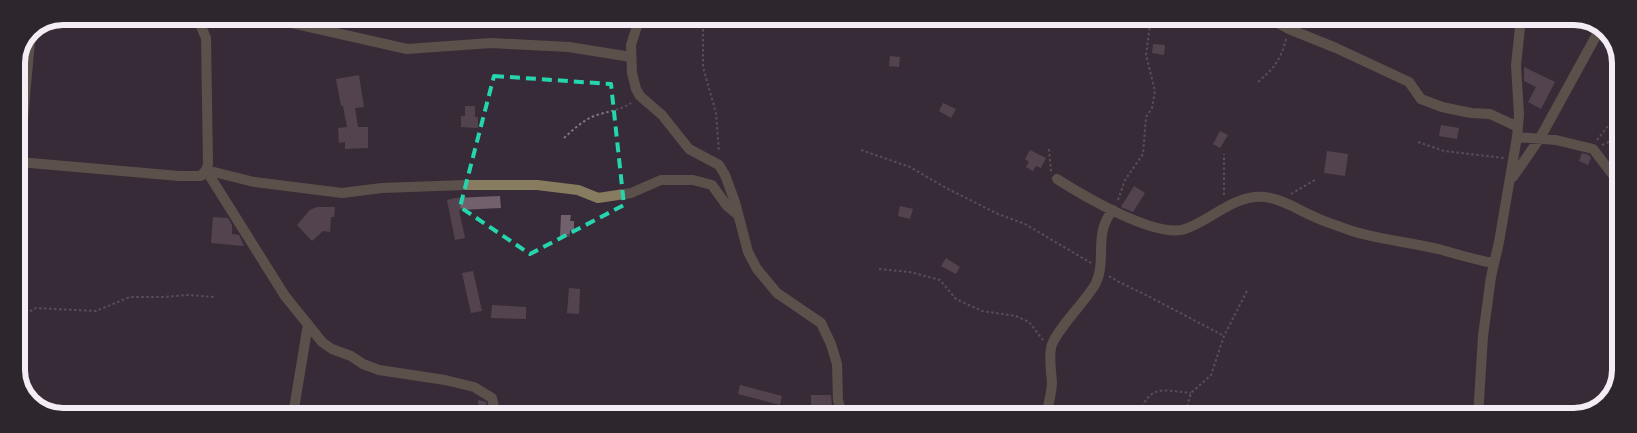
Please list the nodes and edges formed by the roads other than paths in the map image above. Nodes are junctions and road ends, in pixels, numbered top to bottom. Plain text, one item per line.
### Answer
1 (200, 25) edge
2 (301, 25) edge
3 (637, 25) edge
4 (1281, 25) edge
5 (1521, 25) edge
6 (1597, 34) edge
7 (29, 47) edge
8 (631, 57) junction
9 (25, 78) edge
10 (1518, 132) junction
11 (1540, 138) junction
12 (25, 163) edge
13 (206, 170) junction
14 (1612, 174) edge
15 (1057, 179) road end
16 (1510, 181) junction
17 (1113, 210) junction
18 (738, 215) junction
19 (1493, 263) junction
20 (308, 324) junction
21 (294, 408) edge
22 (494, 408) edge
23 (840, 408) edge
24 (1048, 408) edge
25 (1479, 408) edge

1 - 13 street
2 - 8 street
3 - 8 street
4 - 10 street
5 - 10 street
6 - 11 street
7 - 9 street
8 - 18 street
10 - 11 street
10 - 16 street
11 - 14 street
11 - 16 street
12 - 13 street
13 - 18 street
13 - 20 street
15 - 17 street
16 - 19 street
17 - 19 street
17 - 24 street
18 - 23 street
19 - 25 street
20 - 21 street
20 - 22 street

